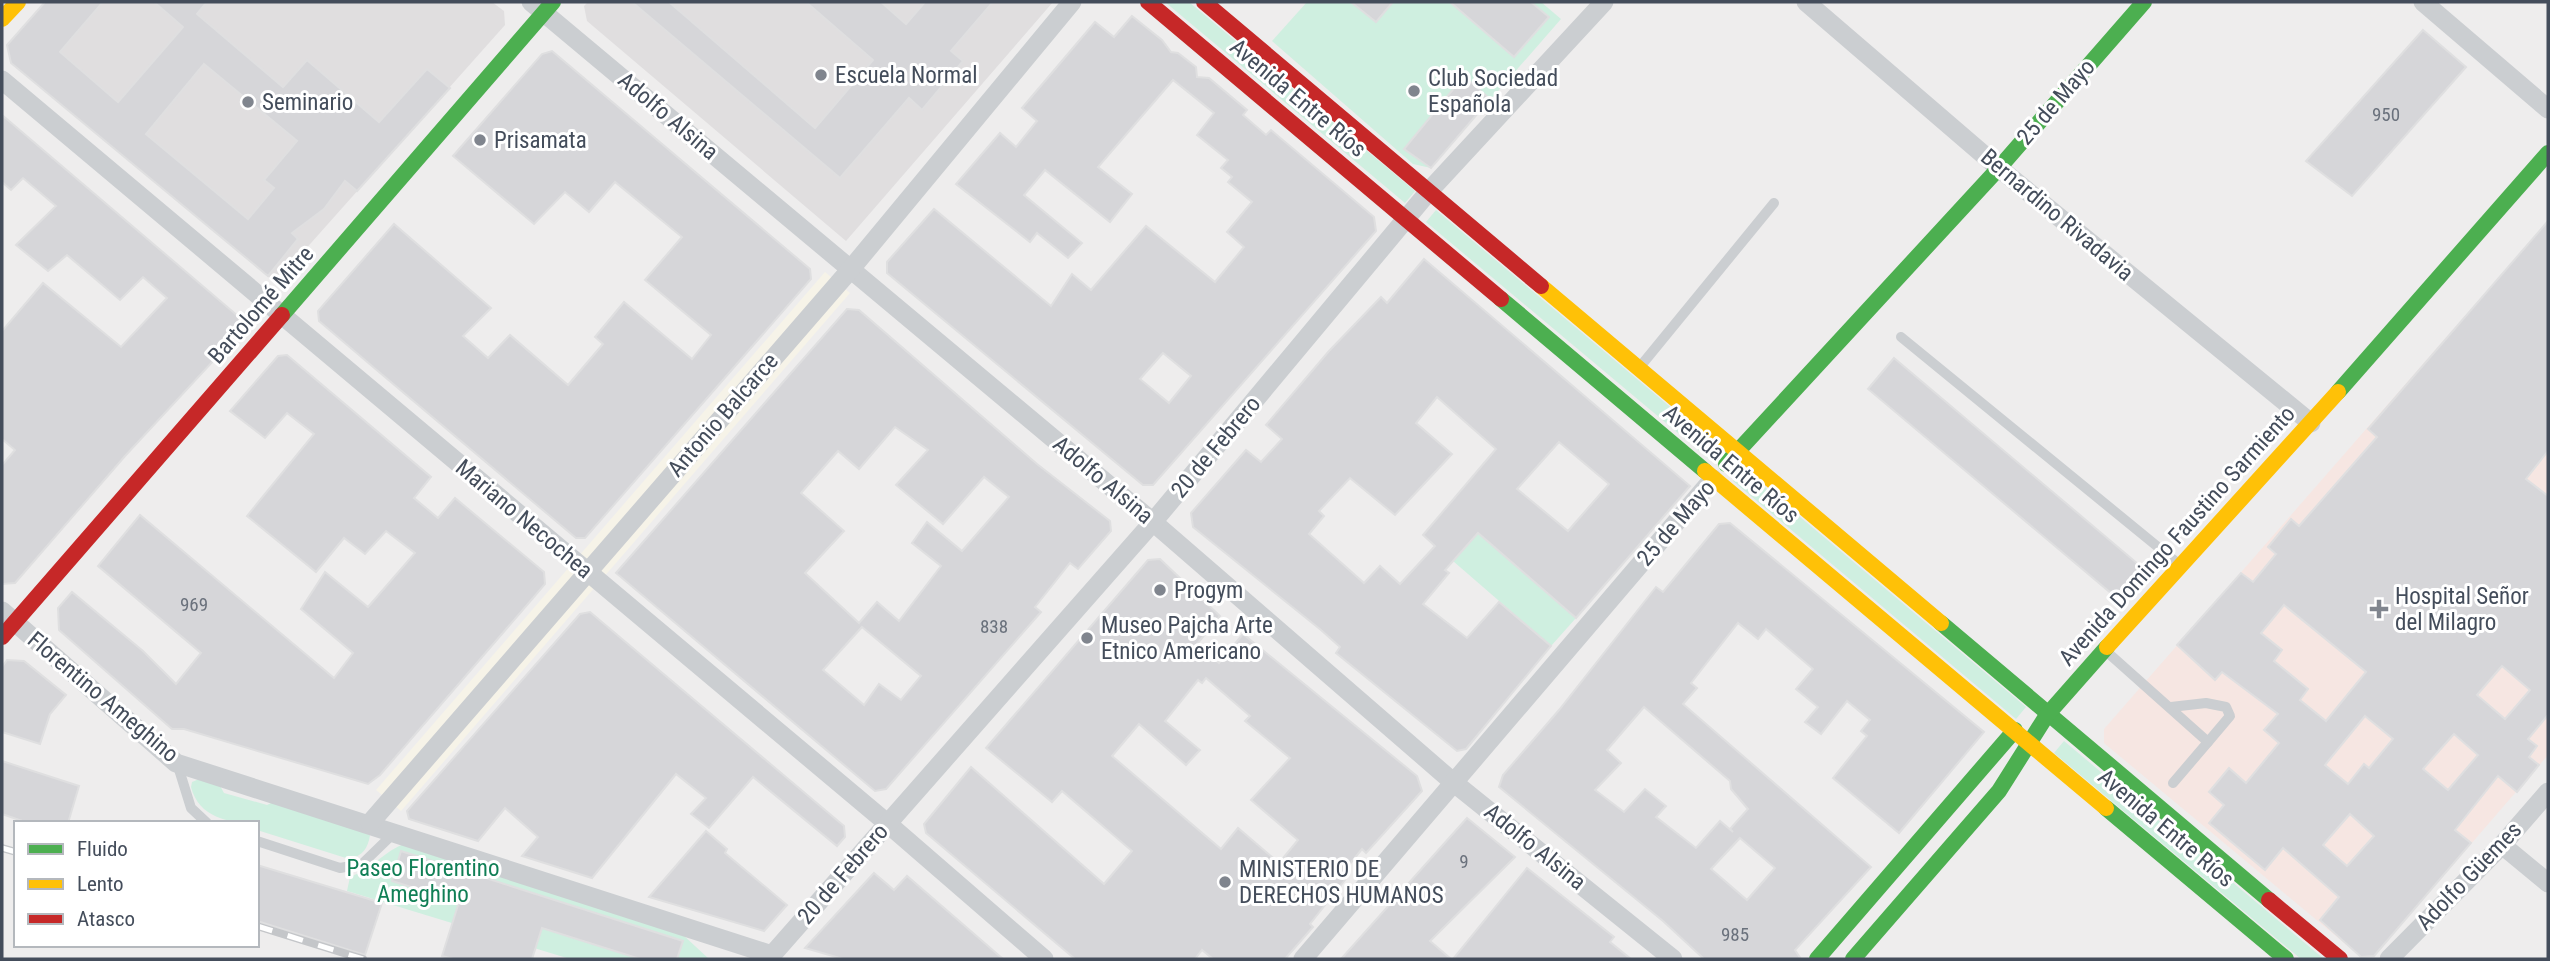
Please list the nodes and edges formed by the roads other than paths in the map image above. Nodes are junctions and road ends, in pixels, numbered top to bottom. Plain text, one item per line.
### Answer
1 (18, 2) edge
2 (1072, 2) edge
3 (1148, 2) edge
4 (1204, 2) edge
5 (1604, 2) edge
6 (1806, 2) edge
7 (2144, 2) edge
8 (2423, 2) edge
9 (543, 5) edge
10 (2, 19) edge
11 (2, 80) edge
12 (2548, 109) edge
13 (2548, 153) edge
14 (1999, 167) junction
15 (1430, 190) junction
16 (1774, 203) dead end
17 (1406, 219) junction
18 (850, 270) junction
19 (284, 315) junction
20 (1901, 337) dead end
21 (1639, 368) junction
22 (2311, 423) junction
23 (1737, 451) junction
24 (1713, 479) junction
25 (1153, 522) junction
26 (2181, 566) junction
27 (586, 571) junction
28 (6, 623) edge
29 (2104, 649) junction
30 (2171, 707) junction
31 (2047, 715) junction
32 (2015, 730) junction
33 (2208, 742) junction
34 (2032, 743) junction
35 (176, 763) junction
36 (1453, 782) junction
37 (2173, 783) dead end
38 (2548, 792) edge
39 (205, 821) edge
40 (369, 823) junction
41 (887, 823) junction
42 (396, 832) junction
43 (259, 842) edge
44 (2502, 845) junction
45 (2548, 883) edge
46 (1044, 959) edge
47 (1303, 959) edge
48 (1673, 959) edge
49 (1816, 959) edge
50 (1853, 959) edge
51 (2286, 959) edge
52 (2340, 959) edge
53 (2389, 959) edge

1 - 10 main road
2 - 18 street, Antonio Balcarce
3 - 17 main road, Avenida Entre Ríos
4 - 15 main road, Avenida Entre Ríos
5 - 15 street, 20 de Febrero
6 - 14 street, Bernardino Rivadavia
7 - 14 main road, 25 de Mayo
8 - 12 street
9 - 18 street, Adolfo Alsina
9 - 19 main road, Bartolomé Mitre
11 - 19 street, Mariano Necochea
13 - 22 main road, Avenida Domingo Faustino Sarmiento
14 - 22 street, Bernardino Rivadavia
14 - 23 main road, 25 de Mayo
15 - 17 street, 20 de Febrero
15 - 21 main road, Avenida Entre Ríos
16 - 21 lane
17 - 24 main road, Avenida Entre Ríos
17 - 25 street, 20 de Febrero
18 - 25 street, Adolfo Alsina
18 - 27 street, Antonio Balcarce
19 - 27 street, Mariano Necochea
19 - 28 main road, Bartolomé Mitre
20 - 26 lane
21 - 23 main road, Avenida Entre Ríos
22 - 26 main road, Avenida Domingo Faustino Sarmiento
23 - 24 main road, 25 de Mayo
23 - 31 main road, Avenida Entre Ríos
24 - 32 main road, Avenida Entre Ríos
24 - 36 street, 25 de Mayo
25 - 36 street, Adolfo Alsina
25 - 41 street, 20 de Febrero
26 - 29 main road, Avenida Domingo Faustino Sarmiento
27 - 40 street, Antonio Balcarce
27 - 41 street, Mariano Necochea
28 - 35 street, Florentino Ameghino
29 - 30 lane
29 - 31 main road, Avenida Domingo Faustino Sarmiento
30 - 33 lane
30 - 33 lane
31 - 34 main road, Avenida Domingo Faustino Sarmiento
31 - 52 main road, Avenida Entre Ríos
32 - 34 main road, Avenida Entre Ríos
32 - 49 main road
33 - 37 lane
34 - 50 main road, Avenida Domingo Faustino Sarmiento
34 - 51 main road, Avenida Entre Ríos
35 - 39 lane
35 - 40 street, Florentino Ameghino
36 - 47 street, 25 de Mayo
36 - 48 street, Adolfo Alsina
38 - 44 street, Adolfo Güemes
40 - 42 street
41 - 42 street, 20 de Febrero
41 - 46 street, Mariano Necochea
42 - 43 lane
44 - 45 street
44 - 53 street, Adolfo Güemes

